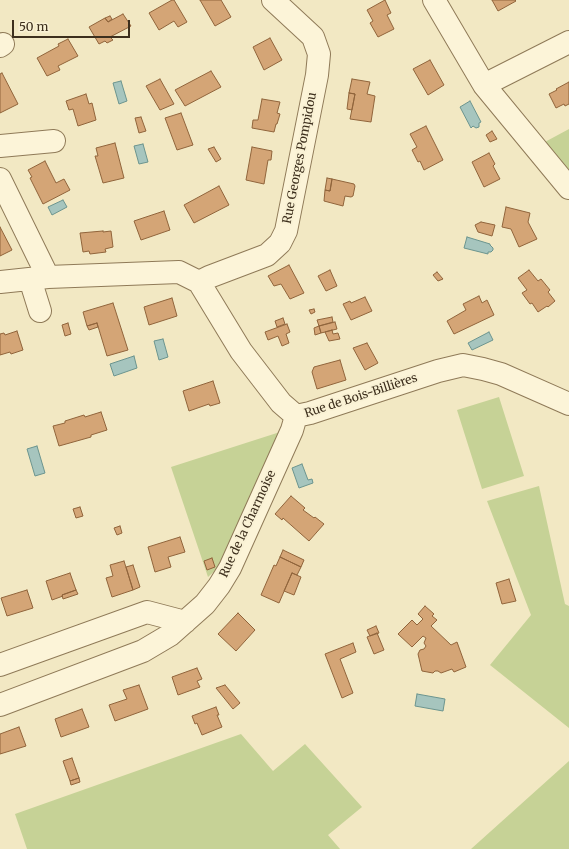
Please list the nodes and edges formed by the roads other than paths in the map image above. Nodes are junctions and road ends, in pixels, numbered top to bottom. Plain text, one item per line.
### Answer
1 (273, 0) edge
2 (434, 0) edge
3 (569, 42) edge
4 (484, 85) junction
5 (54, 141) dead end
6 (0, 146) edge
7 (0, 179) edge
8 (569, 188) edge
9 (39, 278) junction
10 (0, 282) edge
11 (199, 282) junction
12 (40, 311) dead end
13 (569, 404) edge
14 (296, 416) junction
15 (185, 622) junction
16 (0, 665) edge
17 (0, 705) edge

1 - 11 street, Rue Georges Pompidou
2 - 4 street
3 - 4 street
4 - 8 street
5 - 6 street
7 - 9 street
9 - 10 street
9 - 11 street
9 - 12 street
11 - 14 street, Rue de Bois-Billières
13 - 14 street, Rue de Bois-Billières
14 - 15 street, Rue de la Charmoise
15 - 16 street
15 - 17 street, Rue de la Charmoise

